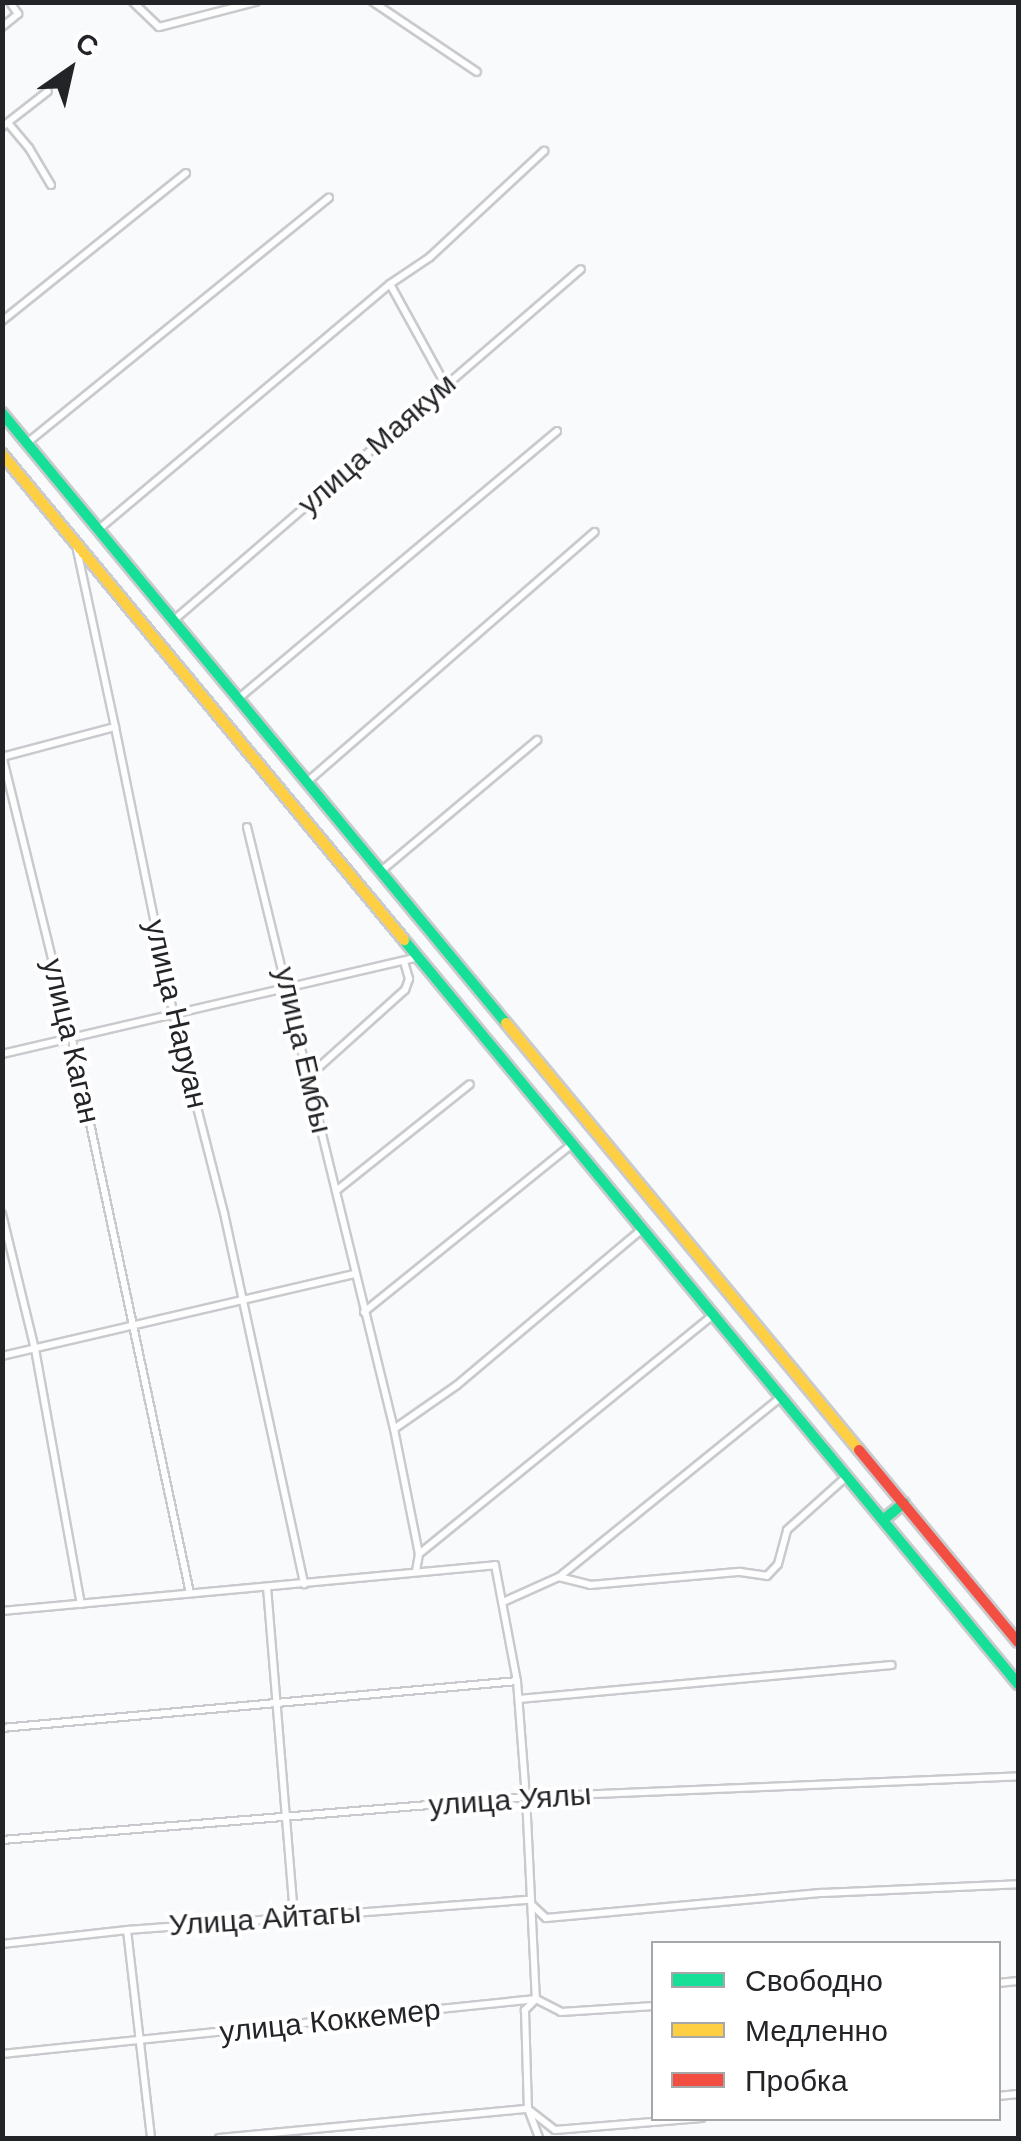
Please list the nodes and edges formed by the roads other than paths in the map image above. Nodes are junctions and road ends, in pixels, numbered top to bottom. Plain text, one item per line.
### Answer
1 (10, 2) edge
2 (133, 2) edge
3 (256, 2) edge
4 (373, 2) edge
5 (2, 27) edge
6 (477, 72) dead end
7 (48, 91) dead end
8 (5, 125) edge
9 (544, 151) dead end
10 (186, 173) dead end
11 (51, 185) dead end
12 (329, 198) dead end
13 (581, 269) dead end
14 (390, 284) junction
15 (2, 320) edge
16 (445, 384) junction
17 (2, 413) edge
18 (558, 431) dead end
19 (28, 443) junction
20 (2, 454) edge
21 (99, 529) junction
22 (595, 532) dead end
23 (76, 544) junction
24 (174, 620) junction
25 (238, 698) junction
26 (115, 727) junction
27 (537, 740) dead end
28 (3, 756) edge
29 (308, 782) junction
30 (334, 814) junction
31 (247, 827) dead end
32 (315, 830) junction
33 (381, 871) junction
34 (421, 957) junction
35 (404, 962) junction
36 (289, 988) junction
37 (174, 1013) junction
38 (72, 1039) junction
39 (2, 1054) edge
40 (309, 1076) junction
41 (470, 1084) dead end
42 (572, 1144) junction
43 (336, 1192) junction
44 (2, 1214) edge
45 (642, 1229) junction
46 (355, 1274) junction
47 (243, 1300) junction
48 (364, 1312) junction
49 (713, 1315) junction
50 (134, 1329) junction
51 (35, 1350) junction
52 (2, 1356) edge
53 (780, 1398) junction
54 (394, 1430) junction
55 (846, 1477) junction
56 (904, 1504) junction
57 (883, 1520) junction
58 (419, 1554) junction
59 (416, 1571) junction
60 (558, 1577) junction
61 (304, 1584) junction
62 (267, 1587) junction
63 (190, 1593) junction
64 (503, 1602) junction
65 (81, 1604) junction
66 (2, 1611) edge
67 (1018, 1642) edge
68 (891, 1664) dead end
69 (517, 1682) junction
70 (1018, 1684) edge
71 (519, 1699) junction
72 (277, 1703) junction
73 (2, 1728) edge
74 (1018, 1776) edge
75 (526, 1797) junction
76 (288, 1817) junction
77 (2, 1840) edge
78 (1018, 1884) edge
79 (529, 1900) junction
80 (294, 1917) junction
81 (127, 1930) junction
82 (2, 1944) edge
83 (536, 1998) junction
84 (651, 2006) edge
85 (141, 2042) junction
86 (2, 2054) edge
87 (528, 2109) junction
88 (665, 2121) edge
89 (151, 2138) edge
90 (220, 2138) edge
91 (539, 2138) edge

1 - 5 street
2 - 3 street
4 - 6 street
7 - 8 street
8 - 11 street
9 - 14 street
10 - 15 street
12 - 19 street
13 - 16 street, улица Маякум
14 - 16 street
14 - 21 street
16 - 24 street, улица Маякум
17 - 19 main road
18 - 25 street
19 - 21 main road
20 - 23 main road
21 - 24 main road
22 - 29 street
23 - 26 street, улица Наруан
23 - 32 main road
24 - 25 main road
25 - 29 main road
26 - 28 street
26 - 37 street, улица Наруан
27 - 33 street
28 - 38 street, улица Каган
29 - 30 main road
30 - 32 main road
30 - 33 main road
31 - 36 street, улица Ембы
32 - 34 main road
33 - 56 main road
34 - 35 street
34 - 42 main road
35 - 36 street
35 - 40 street
36 - 37 street
36 - 40 street, улица Ембы
37 - 38 street
37 - 47 street, улица Наруан
38 - 39 street
38 - 50 street, улица Каган
40 - 43 street, улица Ембы
41 - 43 street
42 - 45 main road
42 - 48 street
43 - 46 street, улица Ембы
44 - 51 street
45 - 49 main road
45 - 54 street
46 - 47 street
46 - 48 street, улица Ембы
47 - 50 street
47 - 61 street, улица Наруан
48 - 54 street, улица Ембы
49 - 53 main road
49 - 58 street
50 - 51 street
50 - 63 street, улица Каган
51 - 52 street
51 - 65 street
53 - 55 main road
53 - 60 street
54 - 58 street, улица Ембы
55 - 57 main road
55 - 60 street
56 - 57 main road
56 - 67 main road
57 - 70 main road
58 - 59 street
59 - 61 street
59 - 64 street
60 - 64 street
61 - 62 street
62 - 63 street
62 - 72 street
63 - 65 street
64 - 69 street
65 - 66 street
68 - 71 street
69 - 71 street
69 - 72 street
71 - 75 street
72 - 73 street
72 - 76 street
74 - 75 street, улица Уялы
75 - 76 street, улица Уялы
75 - 79 street
76 - 77 street, улица Уялы
76 - 80 street
78 - 79 street
79 - 80 street, Улица Айтагы
79 - 83 street
80 - 81 street, Улица Айтагы
81 - 82 street, Улица Айтагы
81 - 85 street
83 - 84 street, улица Коккемер
83 - 85 street, улица Коккемер
83 - 87 street
85 - 86 street, улица Коккемер
85 - 89 street
87 - 88 street
87 - 90 street
87 - 91 street

